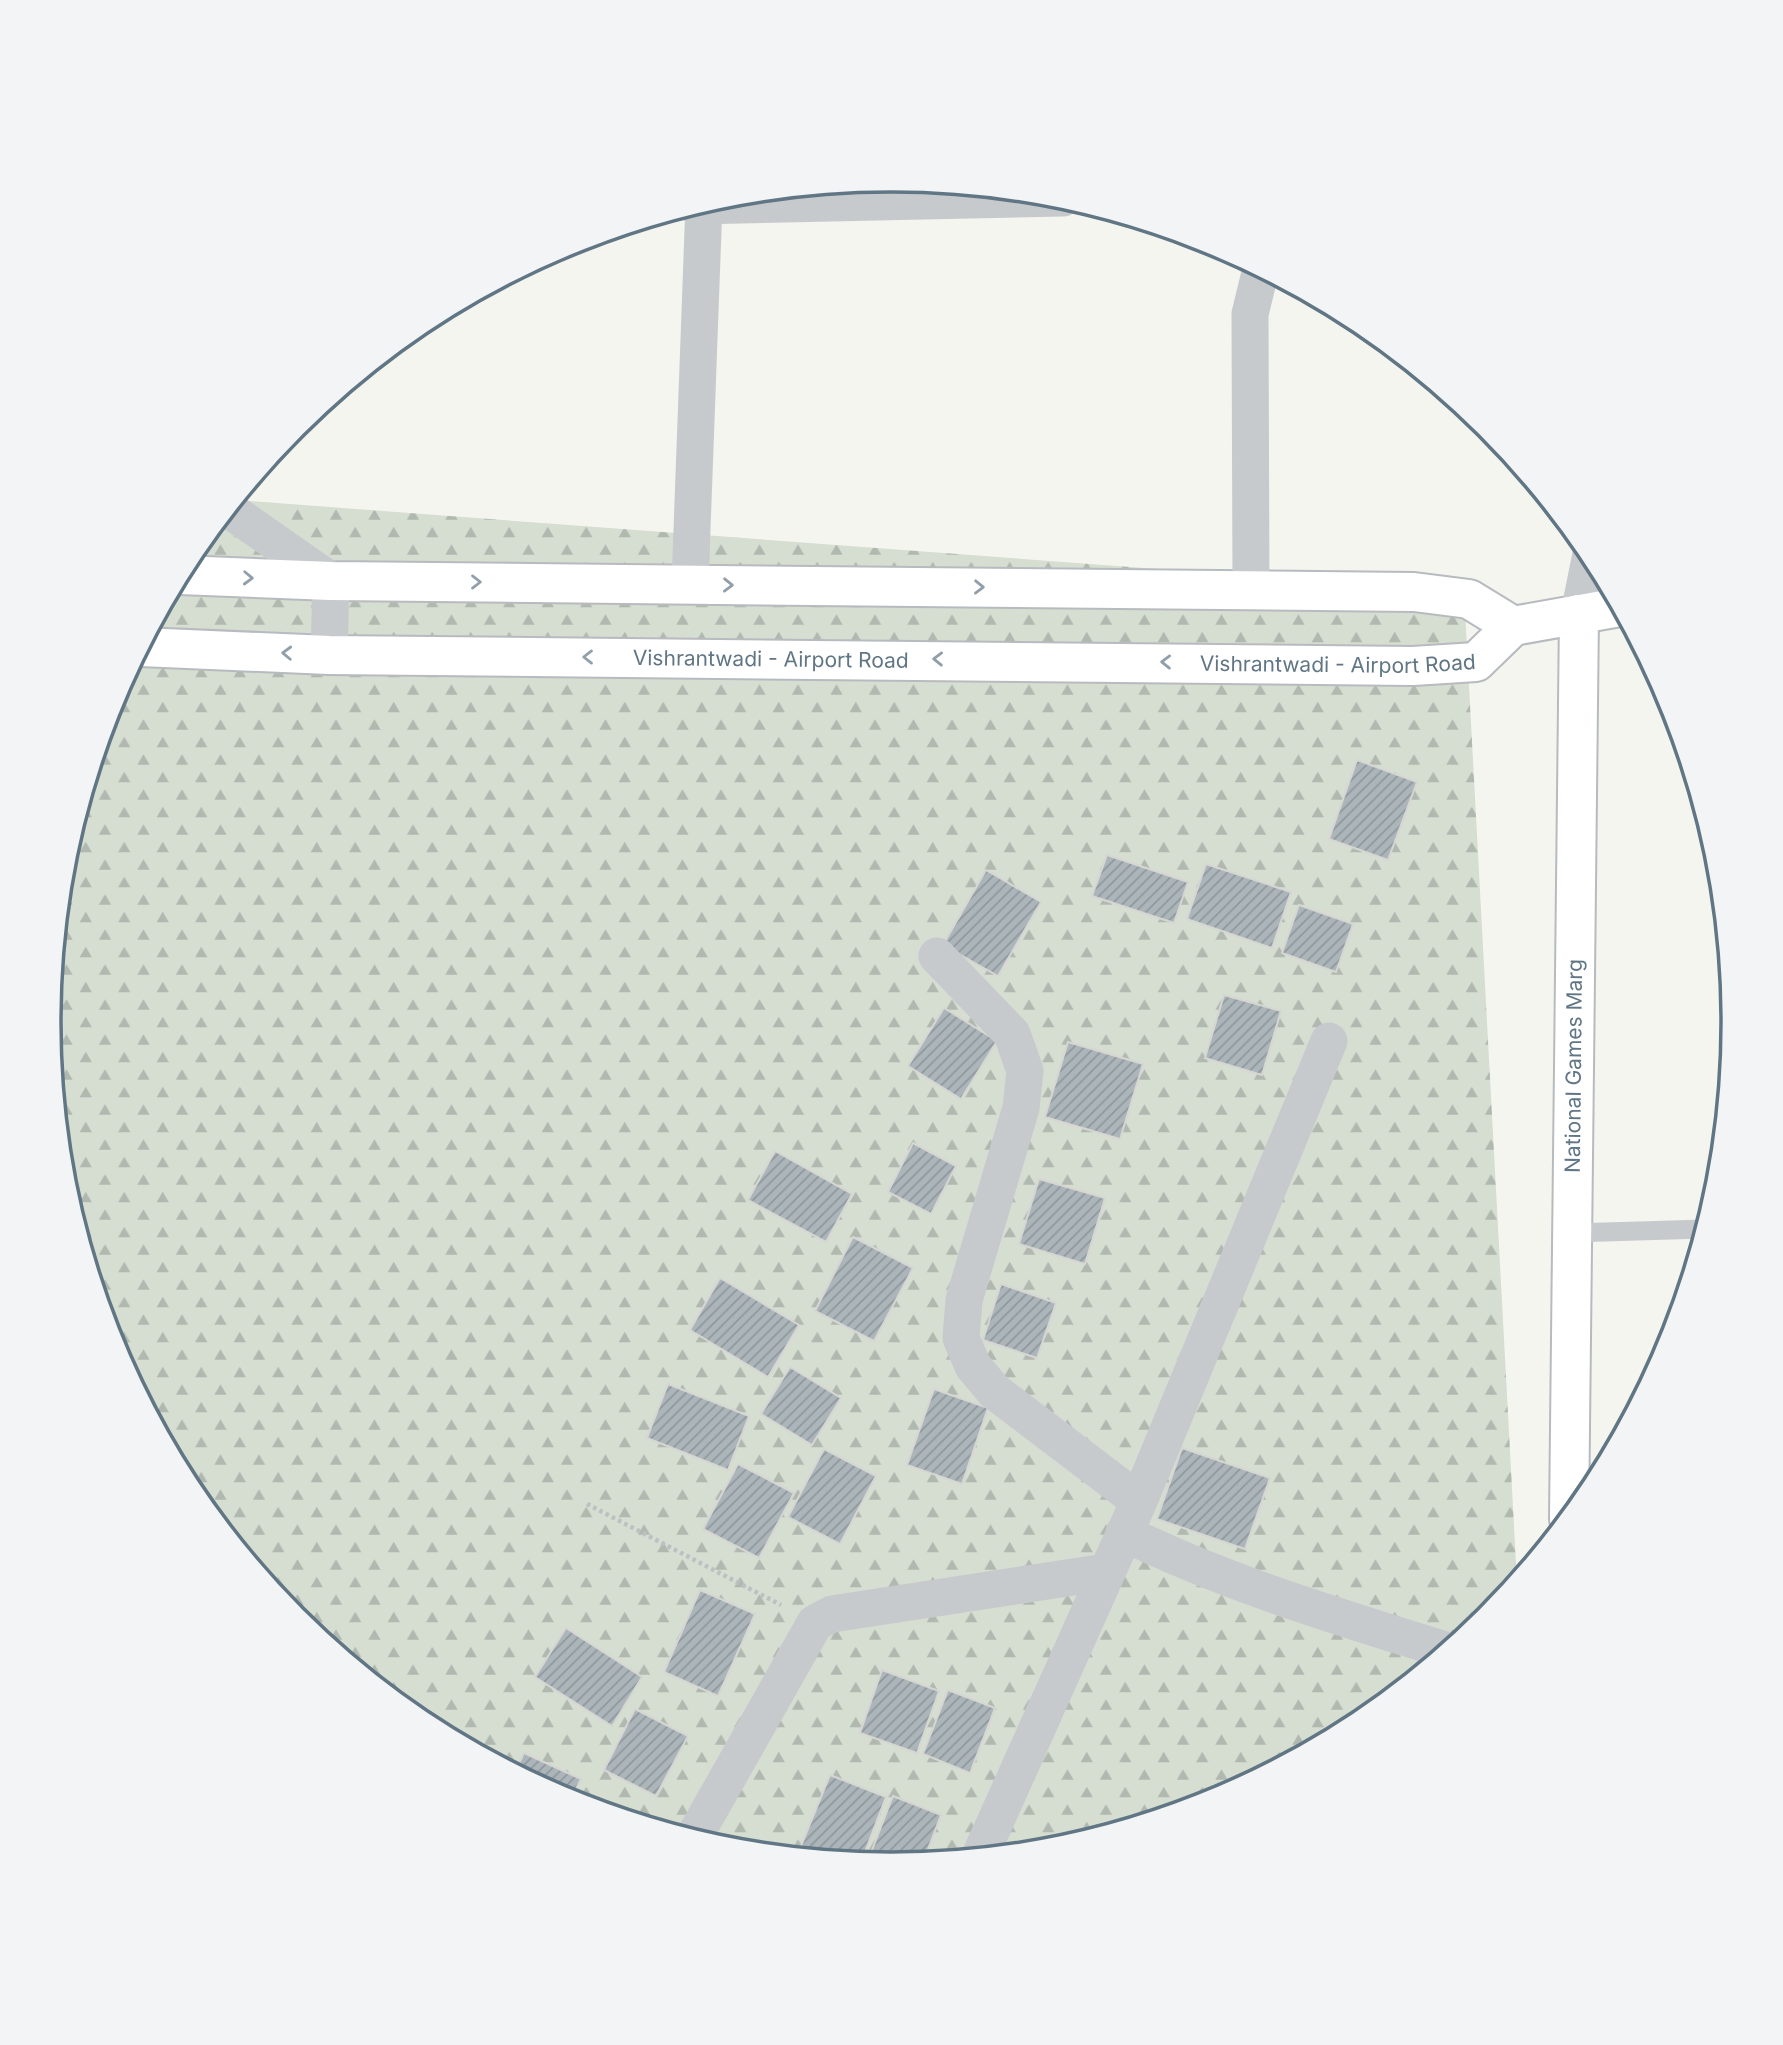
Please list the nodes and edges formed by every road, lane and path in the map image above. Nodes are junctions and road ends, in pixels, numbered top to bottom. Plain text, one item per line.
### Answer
1 (1001, 199) edge
2 (754, 204) edge
3 (701, 215) edge
4 (1259, 278) edge
5 (235, 514) edge
6 (1588, 570) edge
7 (192, 575) edge
8 (331, 581) junction
9 (690, 584) junction
10 (1251, 590) junction
11 (1612, 608) edge
12 (1579, 614) junction
13 (1513, 626) junction
14 (150, 648) edge
15 (329, 655) junction
16 (937, 956) dead end
17 (1329, 1041) dead end
18 (1695, 1229) edge
19 (1571, 1233) junction
20 (1569, 1502) edge
21 (587, 1504) dead end
22 (1131, 1517) junction
23 (1106, 1572) junction
24 (816, 1623) junction
25 (1438, 1648) edge
26 (699, 1829) edge
27 (984, 1848) edge

1 - 2 street
3 - 9 street
4 - 10 street
5 - 8 street
6 - 12 street
7 -> 8 main road
8 -> 9 main road
8 - 15 street
9 -> 10 main road
10 - 13 main road
11 - 12 main road
12 - 13 main road
12 - 19 main road, National Games Marg
13 -> 15 main road, Vishrantwadi - Airport Road
15 -> 14 main road, Vishrantwadi - Airport Road
16 - 22 street
17 - 22 street
18 - 19 lane
19 - 20 main road, National Games Marg
21 - 24 path
22 - 23 street
22 - 25 street
23 - 24 street
23 - 27 street
24 - 26 street

